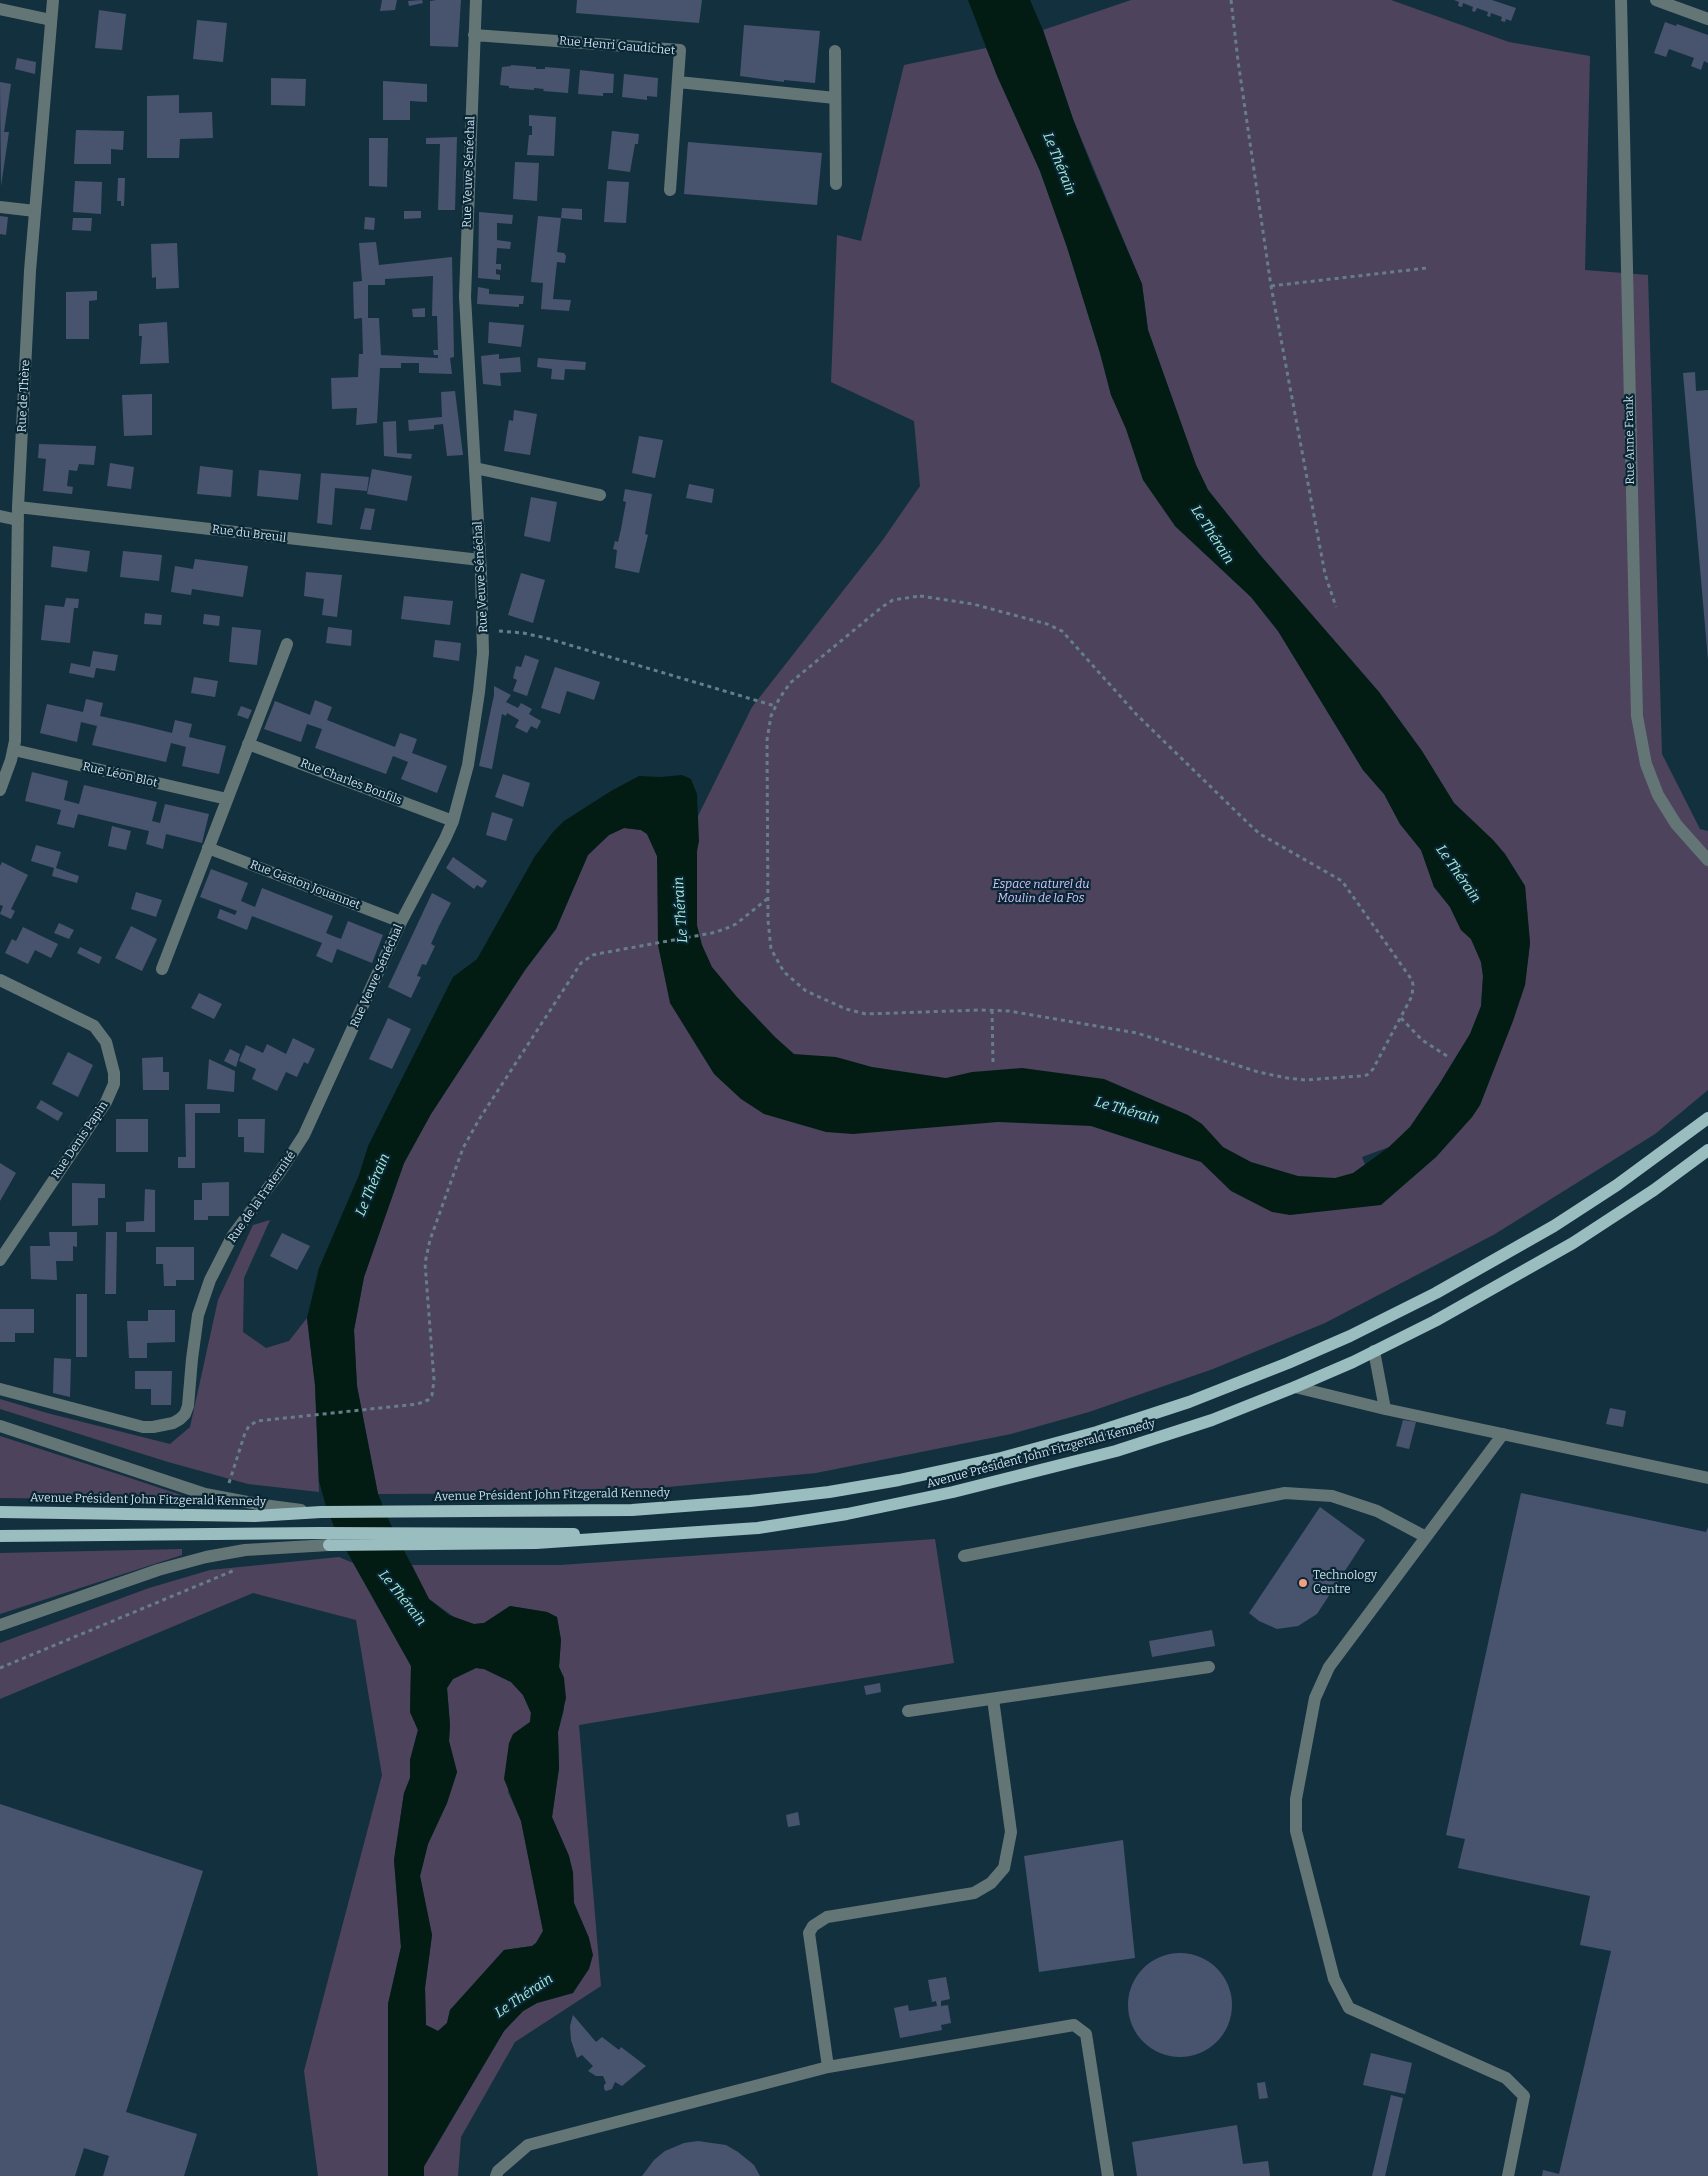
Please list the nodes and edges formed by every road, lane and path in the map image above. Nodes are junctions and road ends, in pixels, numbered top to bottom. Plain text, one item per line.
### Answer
1 (53, 0) edge
2 (476, 0) edge
3 (1231, 0) edge
4 (1621, 0) edge
5 (1656, 0) edge
6 (0, 9) edge
7 (1708, 19) edge
8 (51, 20) junction
9 (474, 35) junction
10 (834, 51) dead end
11 (678, 82) junction
12 (835, 98) junction
13 (836, 184) dead end
14 (670, 190) dead end
15 (0, 207) edge
16 (35, 211) junction
17 (1427, 268) dead end
18 (1271, 286) junction
19 (475, 468) junction
20 (600, 495) dead end
21 (18, 513) junction
22 (0, 516) edge
23 (480, 560) junction
24 (1336, 607) dead end
25 (484, 630) junction
26 (287, 644) dead end
27 (775, 706) junction
28 (248, 744) junction
29 (14, 750) junction
30 (0, 790) edge
31 (227, 799) junction
32 (453, 821) junction
33 (208, 848) junction
34 (1708, 860) edge
35 (767, 899) junction
36 (401, 922) junction
37 (162, 968) dead end
38 (0, 980) edge
39 (992, 1010) junction
40 (1401, 1018) junction
41 (1447, 1056) dead end
42 (993, 1062) dead end
43 (1708, 1118) edge
44 (312, 1120) joint
45 (1708, 1150) edge
46 (0, 1260) edge
47 (1374, 1352) junction
48 (1295, 1387) junction
49 (0, 1389) edge
50 (1385, 1409) junction
51 (0, 1426) edge
52 (1504, 1434) junction
53 (1708, 1478) edge
54 (225, 1498) junction
55 (0, 1512) edge
56 (321, 1512) junction
57 (0, 1536) edge
58 (1426, 1537) junction
59 (400, 1539) junction
60 (330, 1545) joint
61 (964, 1556) dead end
62 (241, 1568) dead end
63 (0, 1625) edge
64 (1208, 1666) dead end
65 (0, 1668) edge
66 (993, 1699) junction
67 (908, 1711) dead end
68 (828, 2067) junction
69 (496, 2176) edge
70 (1108, 2176) edge
71 (1508, 2176) edge

1 - 8 street, Rue de Thère
2 - 9 street, Rue Veuve Sénéchal
3 - 18 path
4 - 34 street, Rue Anne Frank
5 - 7 street
6 - 8 street
8 - 16 street, Rue de Thère
9 - 11 street, Rue Henri Gaudichet
9 - 19 street, Rue Veuve Sénéchal
10 - 12 street
11 - 12 street
11 - 14 street, Rue Henri Gaudichet
12 - 13 street
15 - 16 street
16 - 21 street, Rue de Thère
17 - 18 path
18 - 24 path
19 - 20 street
19 - 23 street, Rue Veuve Sénéchal
21 - 22 street, Rue du Breuil
21 - 23 street, Rue du Breuil
21 - 29 street, Rue de Thère
23 - 25 street, Rue Veuve Sénéchal
25 - 27 path
25 - 32 street, Rue Veuve Sénéchal
26 - 28 street
27 - 35 path
27 - 40 path
28 - 31 street
28 - 32 street, Rue Charles Bonfils
29 - 30 street, Rue de Thère
29 - 31 street, Rue Léon Blot
31 - 33 street
32 - 36 street, Rue Veuve Sénéchal
33 - 36 street, Rue Gaston Jouannet
33 - 37 street
35 - 39 path
35 - 54 path
36 - 44 street, Rue Veuve Sénéchal
38 - 46 street, Rue Denis Papin
39 - 40 path
39 - 42 path
40 - 41 path
43 - 56 main road, Avenue Président John Fitzgerald Kennedy
44 - 49 street, Rue de la Fraternité
45 - 47 main road, Avenue Président John Fitzgerald Kennedy
47 - 48 main road, Avenue Président John Fitzgerald Kennedy
47 - 50 street
48 - 50 street
48 - 59 main road, Avenue Président John Fitzgerald Kennedy
50 - 52 street
51 - 54 street
52 - 53 street
52 - 58 street
54 - 56 street
55 - 56 main road, Avenue Président John Fitzgerald Kennedy
57 - 59 main road, Avenue Président John Fitzgerald Kennedy
58 - 61 street
58 - 71 street
59 - 60 main road, Avenue Président John Fitzgerald Kennedy
60 - 63 street
62 - 65 path
64 - 66 street
66 - 67 street
66 - 68 street
68 - 69 street
68 - 70 street

